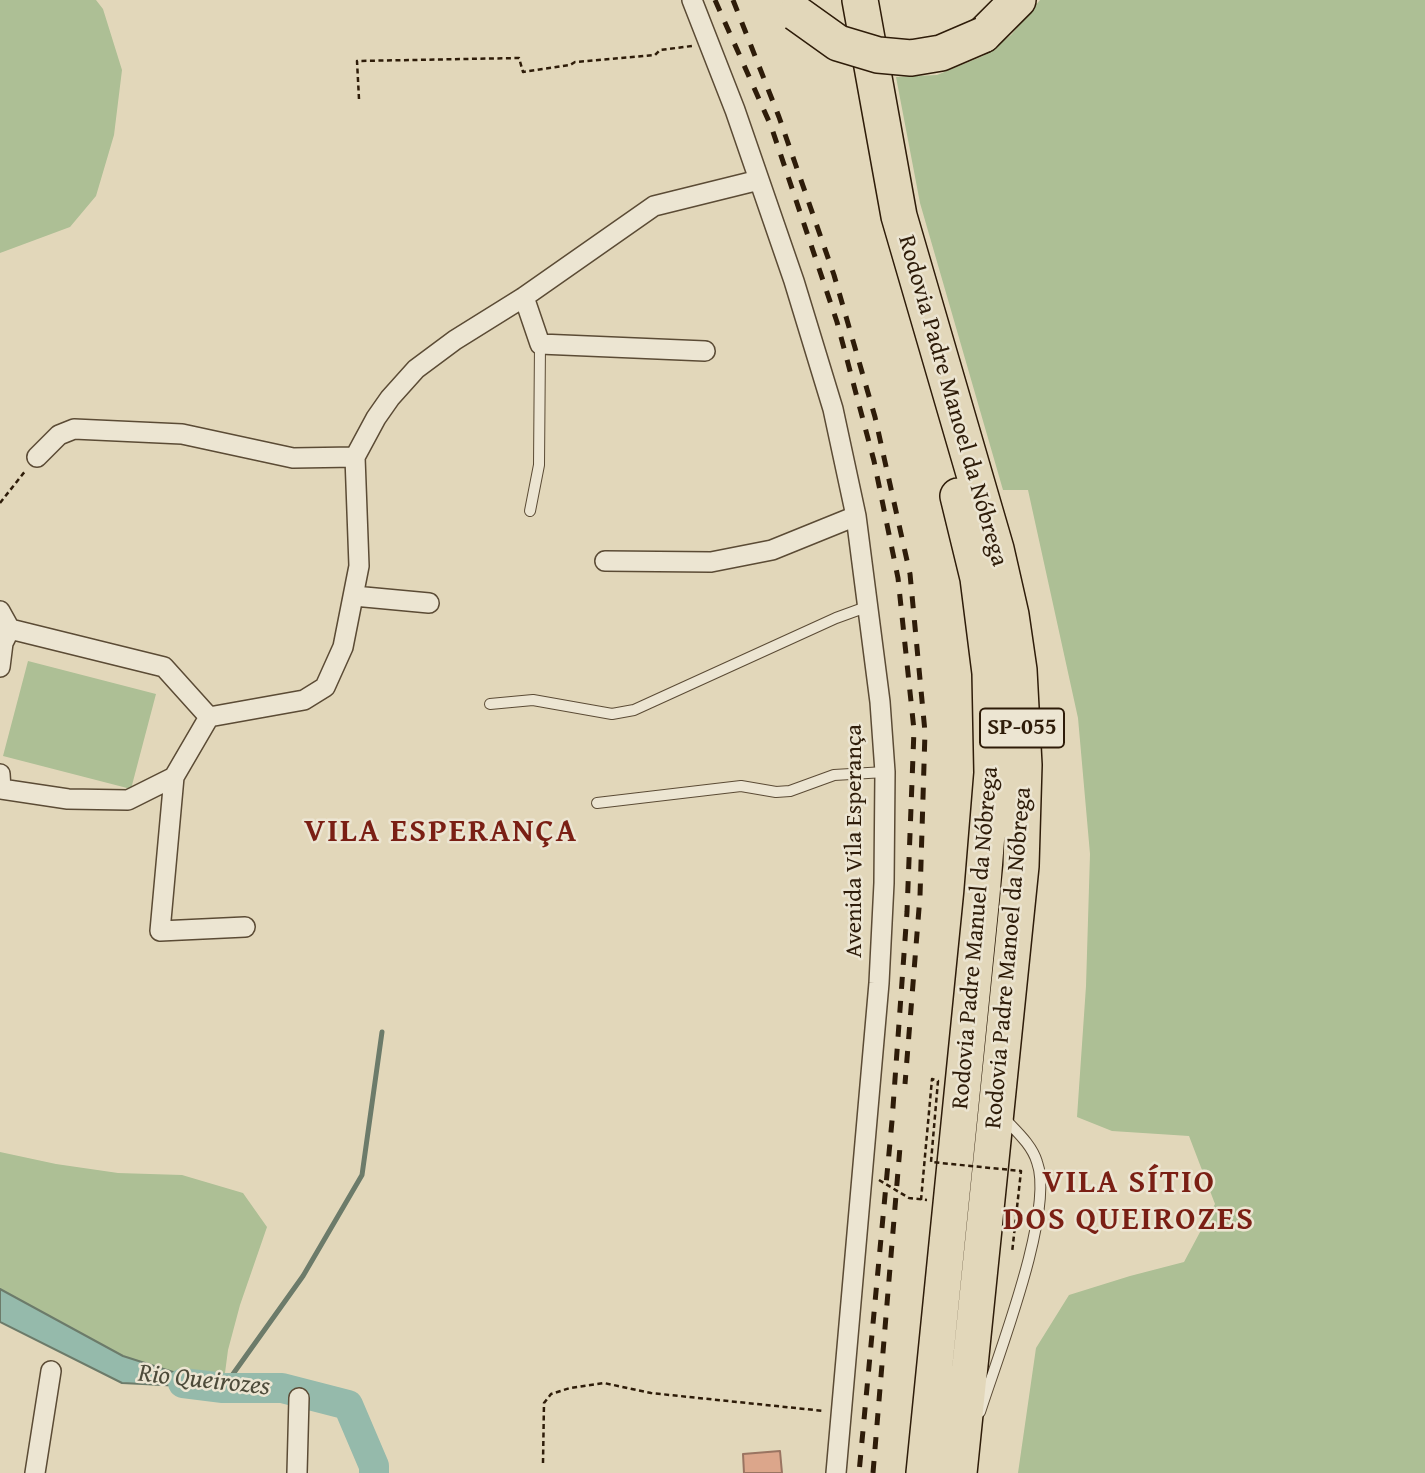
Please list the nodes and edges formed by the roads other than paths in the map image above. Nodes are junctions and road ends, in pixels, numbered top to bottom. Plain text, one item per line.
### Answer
1 (692, 0) edge
2 (787, 0) edge
3 (839, 0) edge
4 (860, 0) edge
5 (1018, 0) edge
6 (758, 180) junction
7 (524, 297) junction
8 (540, 344) junction
9 (705, 351) dead end
10 (37, 457) road end
11 (355, 457) junction
12 (530, 511) dead end
13 (856, 516) junction
14 (605, 561) dead end
15 (354, 596) junction
16 (429, 603) dead end
17 (869, 606) junction
18 (0, 611) edge
19 (10, 629) junction
20 (0, 667) edge
21 (490, 704) dead end
22 (209, 717) junction
23 (885, 772) junction
24 (0, 774) edge
25 (174, 777) junction
26 (597, 803) dead end
27 (245, 928) dead end
28 (996, 1111) junction
29 (51, 1371) dead end
30 (299, 1398) dead end
31 (978, 1420) dead end
32 (974, 1433) dead end
33 (35, 1473) edge
34 (297, 1473) edge
35 (836, 1473) edge
36 (924, 1473) edge
37 (960, 1473) edge

1 - 6 street, Avenida Vila Esperança
2 - 5 highway, bridge
3 - 36 highway, Rodovia Padre Manuel da Nóbrega / SP-055
4 - 28 highway, Rodovia Padre Manoel da Nóbrega / SP-055
6 - 7 street
6 - 13 street, Avenida Vila Esperança
7 - 8 street
7 - 11 street
8 - 9 street
8 - 12 lane
10 - 11 street
11 - 15 street
13 - 14 street
13 - 17 street, Avenida Vila Esperança
15 - 16 street
15 - 22 street
17 - 21 lane
17 - 23 street, Avenida Vila Esperança
18 - 19 street
19 - 20 street
19 - 22 street
22 - 25 street
23 - 26 lane
23 - 35 street, Avenida Vila Esperança
24 - 25 street
25 - 27 street
28 - 31 lane
28 - 37 highway, Rodovia Padre Manoel da Nóbrega / SP-055
29 - 33 street
30 - 34 street
32 - 37 lane

